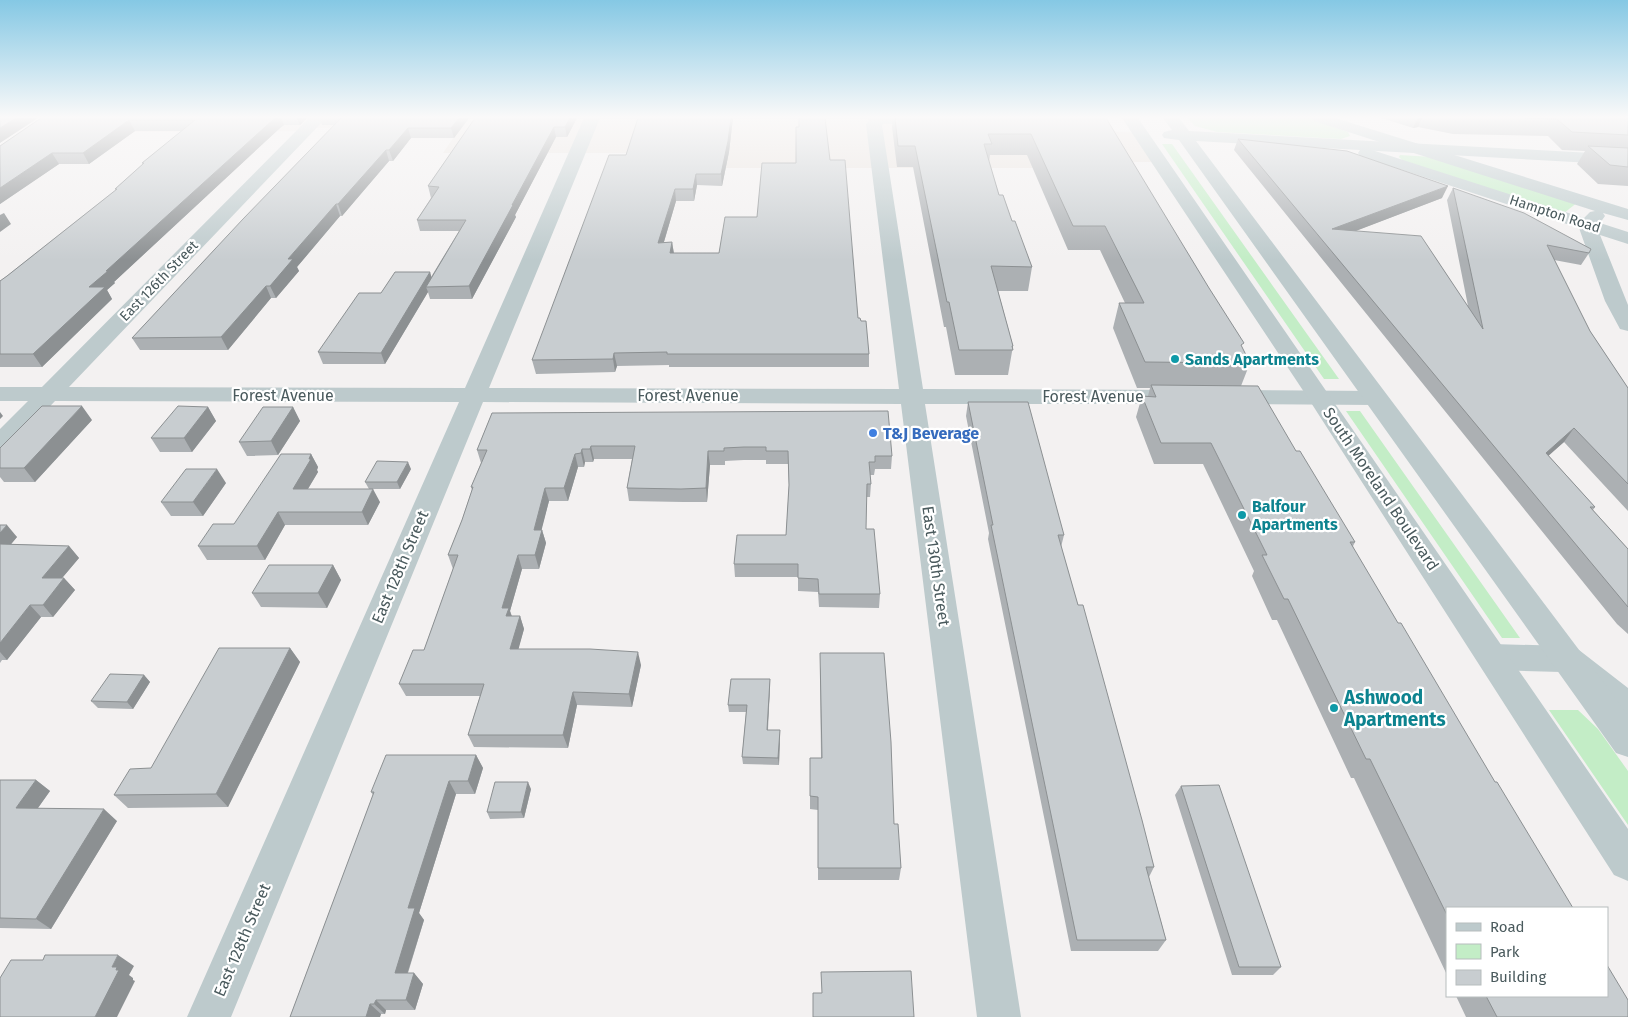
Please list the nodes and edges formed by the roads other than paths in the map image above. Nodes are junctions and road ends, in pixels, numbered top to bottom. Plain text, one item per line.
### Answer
1 (272, 165) edge
2 (572, 165) edge
3 (880, 165) edge
4 (1156, 165) edge
5 (1206, 165) edge
6 (1405, 165) edge
7 (1472, 165) edge
8 (1490, 165) edge
9 (1497, 173) junction
10 (1604, 208) junction
11 (1628, 215) edge
12 (1587, 225) junction
13 (1628, 238) edge
14 (1628, 324) edge
15 (0, 394) edge
16 (48, 395) junction
17 (473, 395) junction
18 (912, 395) junction
19 (1320, 398) junction
20 (1376, 398) junction
21 (0, 444) edge
22 (1492, 657) junction
23 (1568, 659) junction
24 (1628, 707) edge
25 (1628, 742) edge
26 (1628, 862) edge
27 (209, 1017) edge
28 (999, 1017) edge

1 - 16 street, East 126th Street
2 - 17 street, East 128th Street
3 - 18 street, East 130th Street
4 - 19 street, South Moreland Boulevard
5 - 20 street
6 - 12 street, Hampton Road
7 - 9 street, Hampton Road
8 - 9 street
9 - 10 street, Hampton Road
10 - 11 street, Hampton Road
10 - 12 street
12 - 13 street, Hampton Road
12 - 14 street
15 - 16 street, Forest Avenue
16 - 17 street, Forest Avenue
16 - 21 street, East 126th Street
17 - 18 street, Forest Avenue
17 - 27 street, East 128th Street
18 - 19 street, Forest Avenue
18 - 28 street, East 130th Street
19 - 20 street, Forest Avenue
19 - 22 street, South Moreland Boulevard
20 - 23 street
22 - 23 street
22 - 26 street, South Moreland Boulevard
23 - 24 street
23 - 25 street

